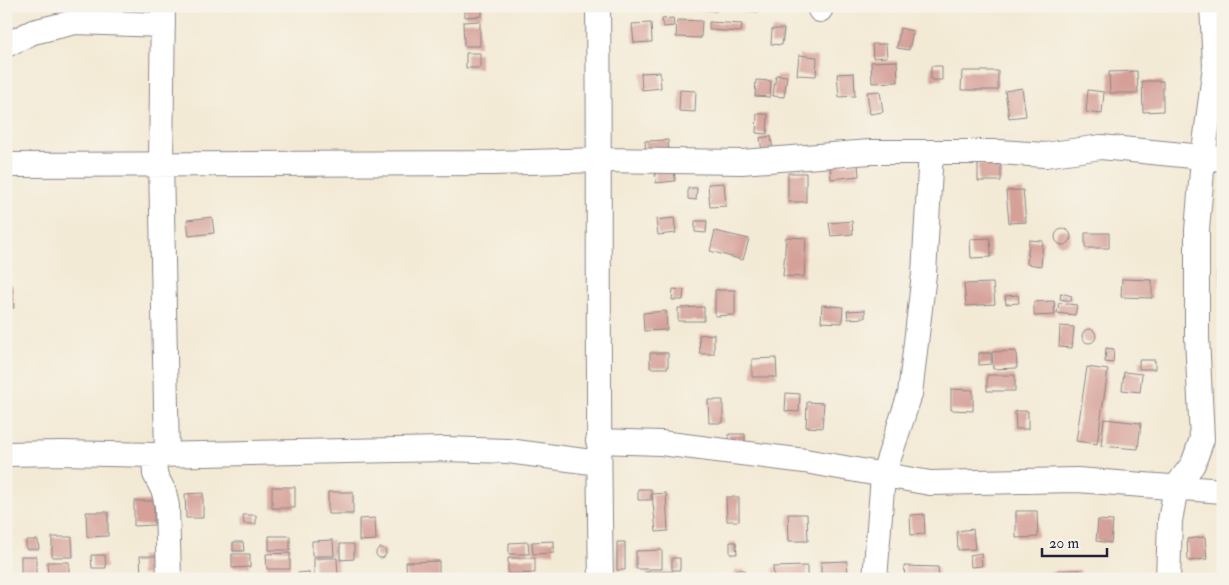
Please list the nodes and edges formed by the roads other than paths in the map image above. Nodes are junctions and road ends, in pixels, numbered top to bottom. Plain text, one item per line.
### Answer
1 (598, 6) edge
2 (1212, 6) edge
3 (163, 16) edge
4 (6, 45) edge
5 (931, 152) junction
6 (1213, 159) edge
7 (600, 160) junction
8 (161, 163) junction
9 (6, 165) edge
10 (598, 452) junction
11 (6, 454) edge
12 (161, 455) junction
13 (883, 476) junction
14 (1176, 487) junction
15 (1223, 491) edge
16 (169, 579) edge
17 (601, 579) edge
18 (875, 579) edge
19 (1168, 579) edge

1 - 7 street
2 - 6 street
3 - 4 street
3 - 8 street
5 - 6 street
5 - 7 street
5 - 13 street
6 - 14 street
7 - 8 street
7 - 10 street
8 - 9 street
8 - 12 street
10 - 12 street
10 - 13 street
10 - 17 street
11 - 12 street
12 - 16 street
13 - 14 street
13 - 18 street
14 - 15 street
14 - 19 street

